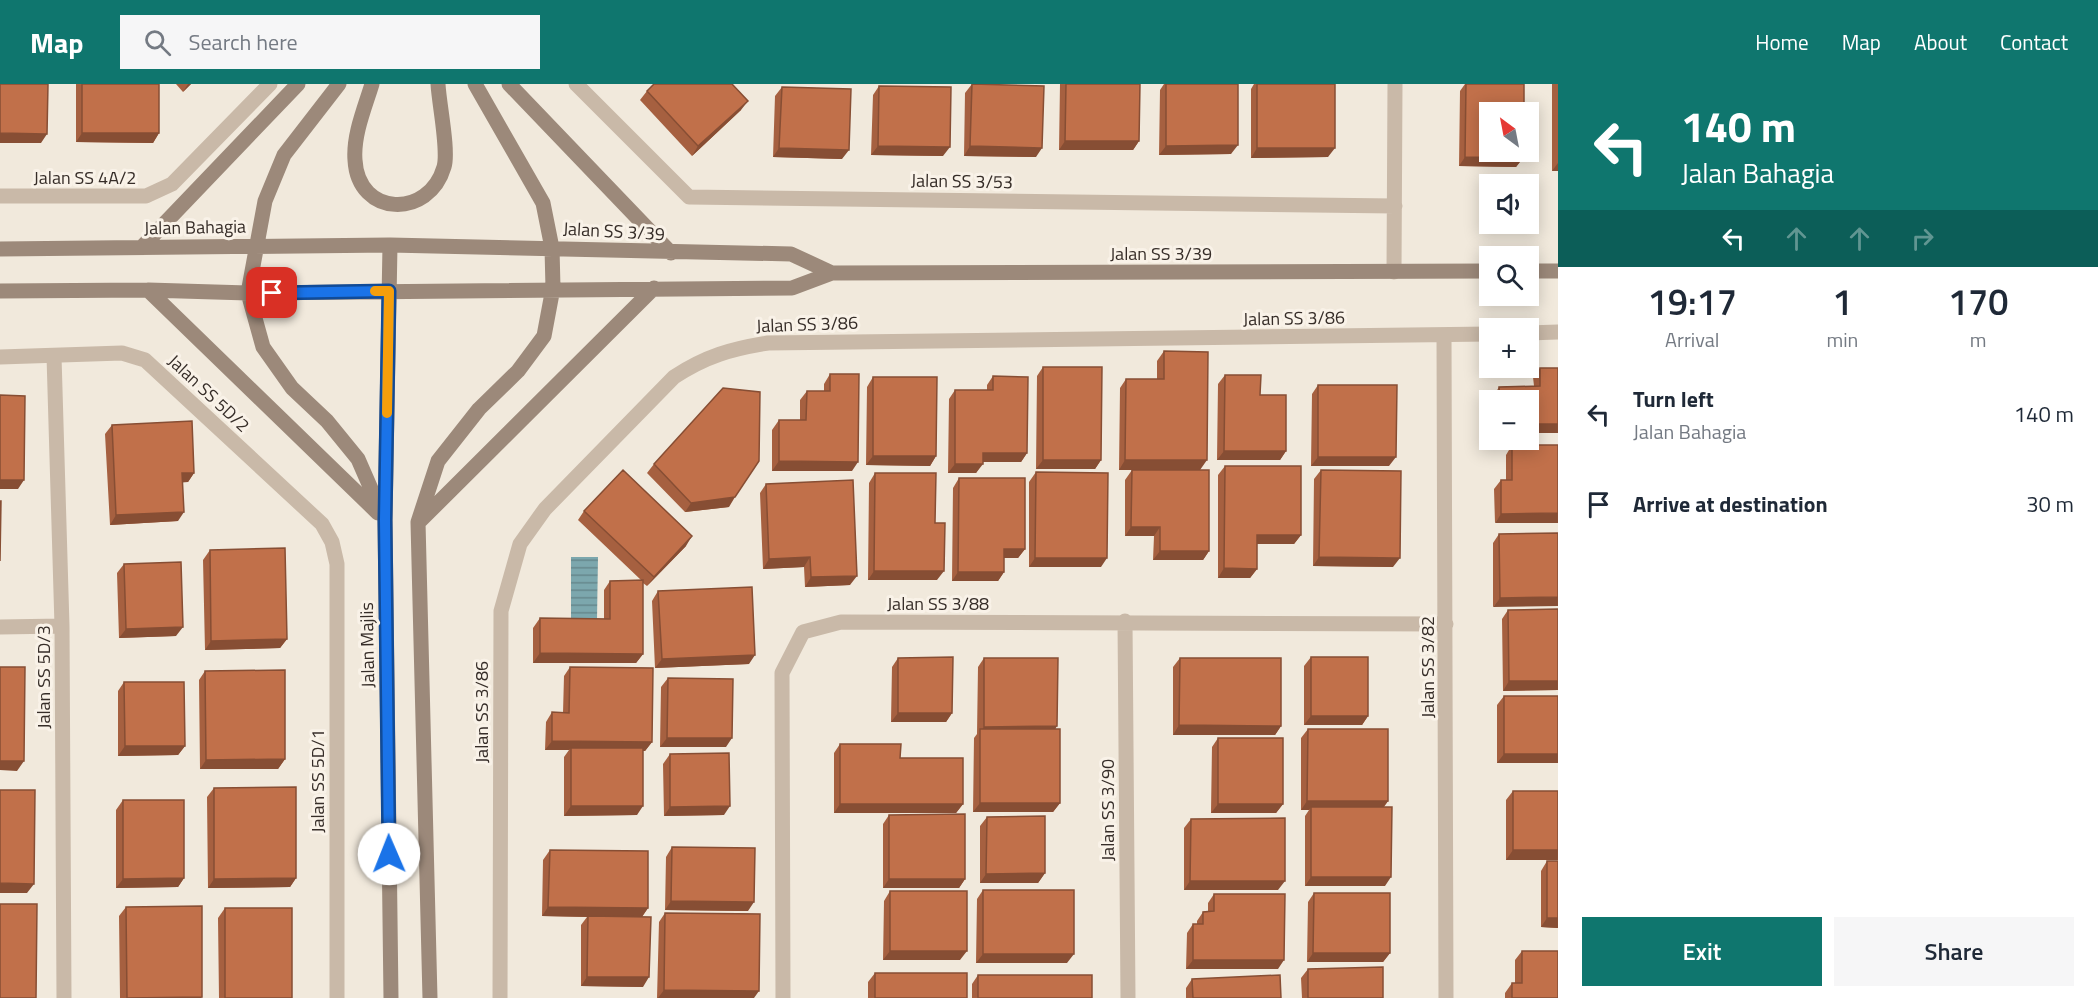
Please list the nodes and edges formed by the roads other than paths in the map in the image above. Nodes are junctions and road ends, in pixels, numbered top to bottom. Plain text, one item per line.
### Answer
1 (270, 84) edge
2 (298, 84) edge
3 (339, 84) edge
4 (372, 84) edge
5 (438, 84) edge
6 (475, 84) edge
7 (509, 84) edge
8 (576, 84) edge
9 (1395, 84) edge
10 (0, 196) edge
11 (1395, 206) junction
12 (390, 245) junction
13 (255, 246) junction
14 (142, 247) junction
15 (552, 248) junction
16 (0, 249) edge
17 (671, 253) junction
18 (1479, 271) edge
19 (1539, 271) edge
20 (1558, 271) edge
21 (1394, 272) junction
22 (832, 273) junction
23 (553, 288) junction
24 (654, 288) junction
25 (148, 290) junction
26 (0, 291) edge
27 (389, 291) junction
28 (248, 293) junction
29 (1558, 332) edge
30 (1539, 333) edge
31 (1479, 334) edge
32 (1444, 336) junction
33 (54, 356) junction
34 (0, 357) edge
35 (385, 520) junction
36 (418, 522) junction
37 (337, 564) joint
38 (1125, 621) junction
39 (1446, 624) junction
40 (62, 626) junction
41 (0, 627) edge
42 (64, 998) edge
43 (337, 998) edge
44 (391, 998) edge
45 (430, 998) edge
46 (500, 998) edge
47 (783, 998) edge
48 (1128, 998) edge
49 (1446, 998) edge

1 - 10 street, Jalan SS 4A/2
2 - 14 main road
3 - 13 main road
4 - 5 main road
6 - 15 main road
7 - 17 main road
8 - 11 street, Jalan SS 3/53
9 - 11 street
11 - 21 street
12 - 13 main road, Jalan Bahagia
12 - 15 main road, Jalan SS 3/39
12 - 27 main road, Jalan Majlis
13 - 14 main road, Jalan Bahagia
13 - 28 main road
14 - 16 main road, Jalan Bahagia
15 - 17 main road, Jalan SS 3/39
15 - 23 main road
17 - 22 main road, Jalan SS 3/39
18 - 21 main road, Jalan SS 3/39
19 - 20 main road
21 - 22 main road, Jalan SS 3/39
22 - 24 main road, Jalan SS 3/39
23 - 24 main road, Jalan SS 3/39
23 - 27 main road, Jalan SS 3/39
23 - 36 main road
24 - 36 main road
25 - 26 main road
25 - 28 main road
25 - 35 main road
27 - 28 main road
27 - 35 main road, Jalan Majlis
28 - 35 main road
29 - 30 street
31 - 32 street, Jalan SS 3/86
32 - 39 street, Jalan SS 3/82
32 - 46 street, Jalan SS 3/86
33 - 34 street, Jalan SS 5D/2
33 - 37 street, Jalan SS 5D/2
33 - 40 street, Jalan SS 5D/3
35 - 44 main road, Jalan Majlis
36 - 45 main road
37 - 43 street, Jalan SS 5D/1
38 - 39 street, Jalan SS 3/88
38 - 47 street, Jalan SS 3/88
38 - 48 street, Jalan SS 3/90
39 - 49 street, Jalan SS 3/82
40 - 41 street
40 - 42 street, Jalan SS 5D/3

